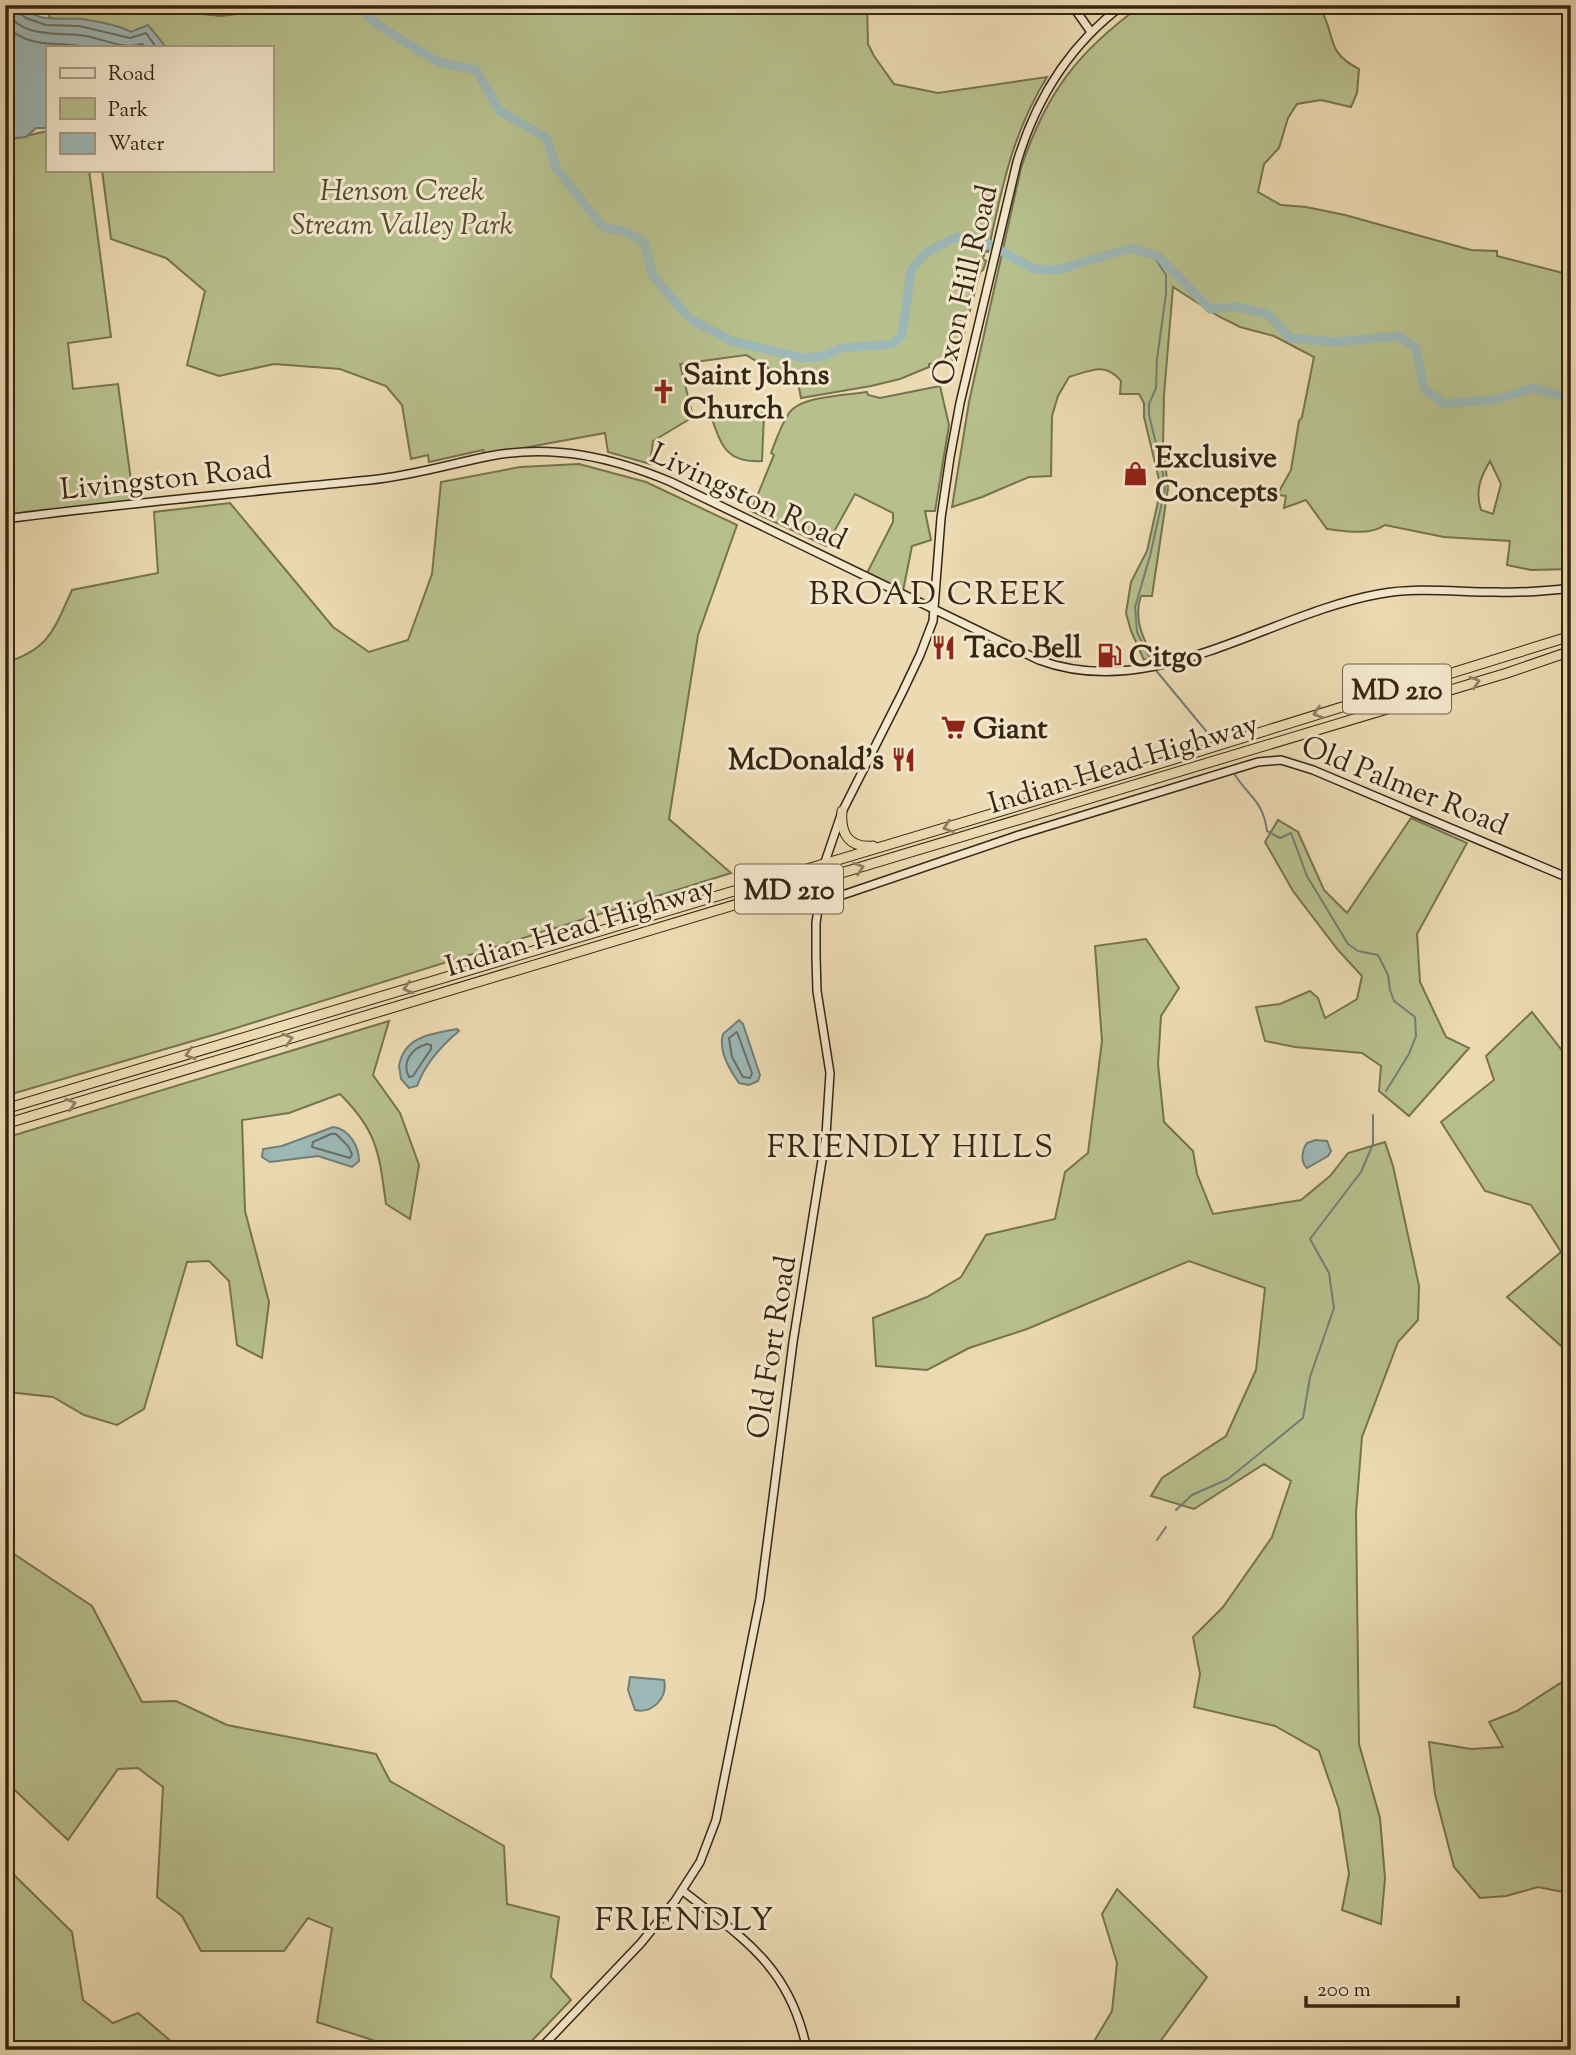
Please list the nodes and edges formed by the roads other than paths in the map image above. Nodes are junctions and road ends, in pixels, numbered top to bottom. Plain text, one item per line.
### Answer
1 (1072, 5) edge
2 (1123, 5) edge
3 (1091, 32) junction
4 (5, 519) edge
5 (1571, 587) edge
6 (934, 610) junction
7 (1571, 636) edge
8 (1571, 651) edge
9 (842, 811) junction
10 (895, 842) junction
11 (825, 862) junction
12 (822, 879) junction
13 (1571, 879) edge
14 (819, 903) junction
15 (5, 1109) edge
16 (5, 1124) edge
17 (683, 1891) junction
18 (539, 2050) edge
19 (807, 2050) edge

1 - 3 main road
2 - 3 main road, Oxon Hill Road
3 - 6 main road, Oxon Hill Road
4 - 6 main road, Livingston Road
5 - 6 main road, Livingston Road
6 - 9 main road, Old Fort Road
7 -> 10 highway, Indian Head Highway / MD 210
12 -> 8 highway, Indian Head Highway / MD 210
9 - 10 highway
9 - 11 main road, Old Fort Road
10 - 11 highway, Indian Head Highway / MD 210
11 - 12 main road, Old Fort Road
11 -> 15 highway, Indian Head Highway / MD 210
12 - 14 main road, Old Fort Road
16 -> 12 highway, Indian Head Highway / MD 210
13 - 14 main road, Old Palmer Road
14 - 17 main road, Old Fort Road
17 - 18 main road, Old Fort Road
17 - 19 main road

